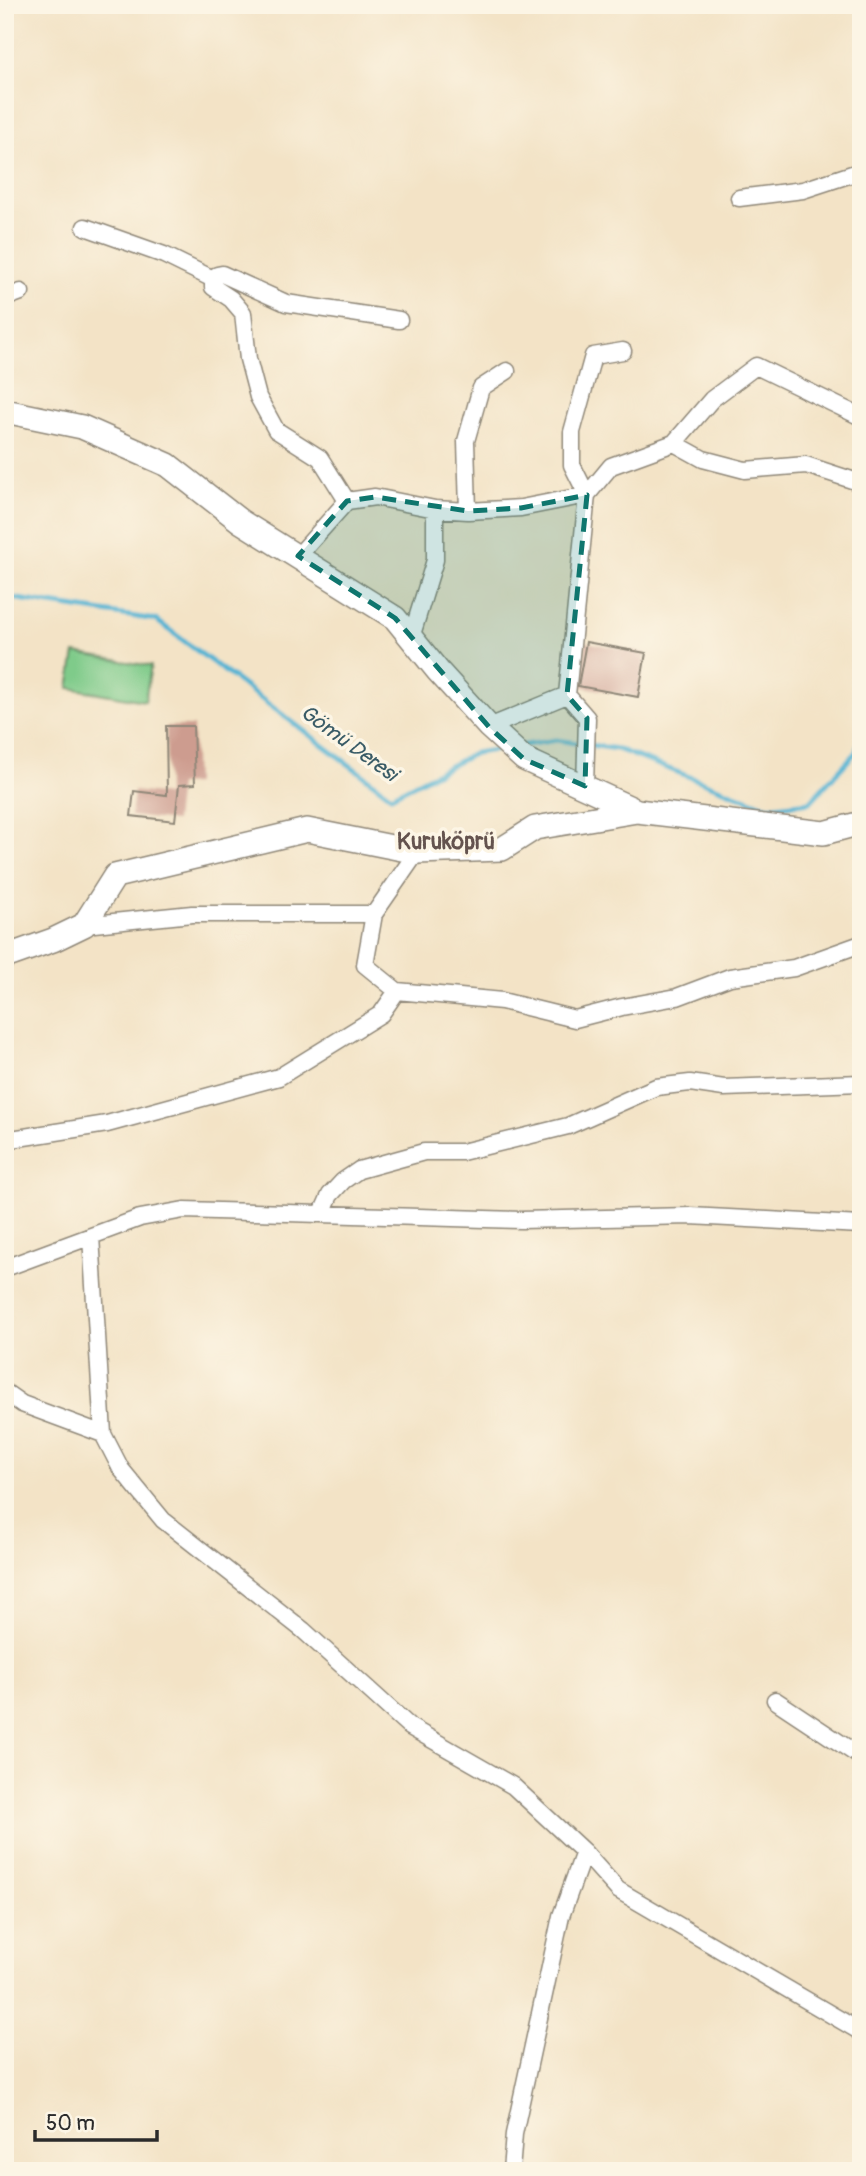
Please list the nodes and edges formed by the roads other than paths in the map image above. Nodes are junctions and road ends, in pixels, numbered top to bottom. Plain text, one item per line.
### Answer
1 (861, 171) edge
2 (739, 198) dead end
3 (85, 227) dead end
4 (213, 279) junction
5 (21, 292) dead end
6 (5, 298) edge
7 (399, 320) dead end
8 (623, 351) dead end
9 (507, 371) dead end
10 (5, 411) edge
11 (861, 417) edge
12 (674, 443) junction
13 (861, 483) edge
14 (587, 495) junction
15 (347, 500) junction
16 (435, 509) junction
17 (468, 511) junction
18 (298, 556) junction
19 (411, 638) junction
20 (568, 695) junction
21 (489, 727) junction
22 (585, 786) junction
23 (637, 811) junction
24 (861, 823) edge
25 (417, 852) junction
26 (374, 914) junction
27 (84, 925) junction
28 (861, 944) edge
29 (5, 957) edge
30 (397, 991) junction
31 (861, 1083) edge
32 (5, 1140) edge
33 (322, 1213) junction
34 (861, 1225) edge
35 (91, 1236) junction
36 (5, 1268) edge
37 (5, 1392) edge
38 (103, 1434) junction
39 (775, 1700) dead end
40 (861, 1757) edge
41 (584, 1852) junction
42 (861, 2032) edge
43 (511, 2171) edge

1 - 2 street
3 - 4 street
4 - 7 street
4 - 15 street
5 - 6 street
8 - 14 street
9 - 17 street
10 - 18 street
11 - 12 street
12 - 13 street
12 - 14 street
14 - 17 street
14 - 20 street
15 - 16 street
15 - 18 street
16 - 17 street
16 - 19 street
18 - 19 street
19 - 21 street
20 - 21 street
20 - 22 street
21 - 22 street
22 - 23 street
23 - 24 street
23 - 25 street
25 - 26 street
25 - 27 street
26 - 27 street
26 - 30 street
27 - 29 street
28 - 30 street
30 - 32 street
31 - 33 street
33 - 34 street
33 - 35 street
35 - 36 street
35 - 38 street
37 - 38 street
38 - 41 street
39 - 40 street
41 - 42 street
41 - 43 street

